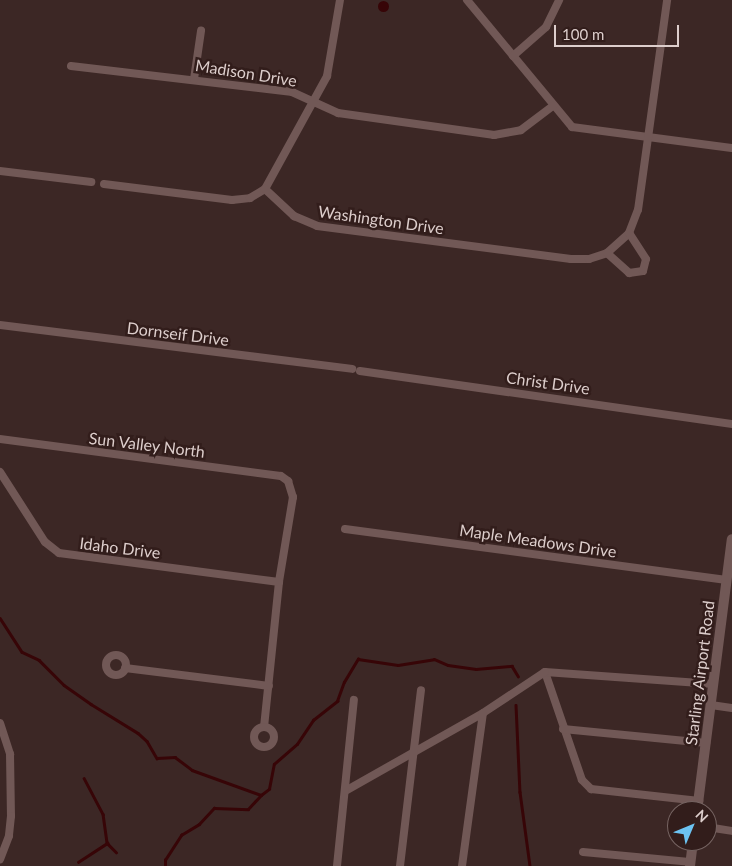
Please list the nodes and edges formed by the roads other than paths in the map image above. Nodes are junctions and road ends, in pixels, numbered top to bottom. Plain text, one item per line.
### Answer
1 (340, 0) edge
2 (467, 0) edge
3 (559, 0) edge
4 (668, 0) edge
5 (201, 31) dead end
6 (513, 56) junction
7 (71, 66) dead end
8 (194, 79) junction
9 (314, 102) junction
10 (553, 106) junction
11 (649, 137) junction
12 (732, 148) edge
13 (0, 170) edge
14 (91, 182) dead end
15 (104, 184) dead end
16 (266, 190) junction
17 (629, 233) junction
18 (607, 253) junction
19 (0, 325) edge
20 (356, 370) joint
21 (732, 424) edge
22 (0, 440) edge
23 (0, 472) edge
24 (345, 529) dead end
25 (732, 539) edge
26 (279, 582) junction
27 (728, 587) edge
28 (125, 668) dead end
29 (545, 672) junction
30 (714, 684) junction
31 (269, 686) junction
32 (421, 690) dead end
33 (354, 700) dead end
34 (711, 704) junction
35 (732, 708) edge
36 (483, 713) junction
37 (0, 723) edge
38 (264, 726) dead end
39 (563, 729) junction
40 (706, 743) junction
41 (414, 752) junction
42 (347, 790) junction
43 (667, 801) edge
44 (699, 801) edge
45 (717, 829) edge
46 (732, 831) edge
47 (692, 851) edge
48 (583, 852) dead end
49 (0, 859) edge
50 (690, 864) edge
51 (337, 866) edge
52 (400, 866) edge
53 (462, 866) edge

1 - 9 street
2 - 6 street
3 - 6 street
4 - 11 street
5 - 8 street
6 - 10 street
7 - 8 street, Madison Drive
8 - 9 street, Madison Drive
9 - 10 street, Madison Drive
9 - 16 street
10 - 11 street
11 - 12 street
11 - 17 street
13 - 14 street
15 - 16 street
16 - 18 street, Washington Drive
17 - 18 street
17 - 18 street
19 - 20 street, Dornseif Drive
20 - 21 street, Christ Drive
22 - 26 street, Sun Valley North
23 - 26 street, Idaho Drive
24 - 27 street, Maple Meadows Drive
25 - 27 street, Starling Airport Road
26 - 31 street
27 - 30 street, Starling Airport Road
28 - 31 street
29 - 30 street
29 - 36 street
29 - 39 street
30 - 34 street, Starling Airport Road
31 - 38 street
32 - 41 street
33 - 42 street
34 - 35 street
34 - 40 street, Starling Airport Road
36 - 41 street
36 - 53 street
37 - 49 street
39 - 40 street
39 - 43 street
40 - 44 street, Starling Airport Road
41 - 42 street
41 - 52 street
42 - 51 street
45 - 46 street
47 - 50 street
48 - 50 street

